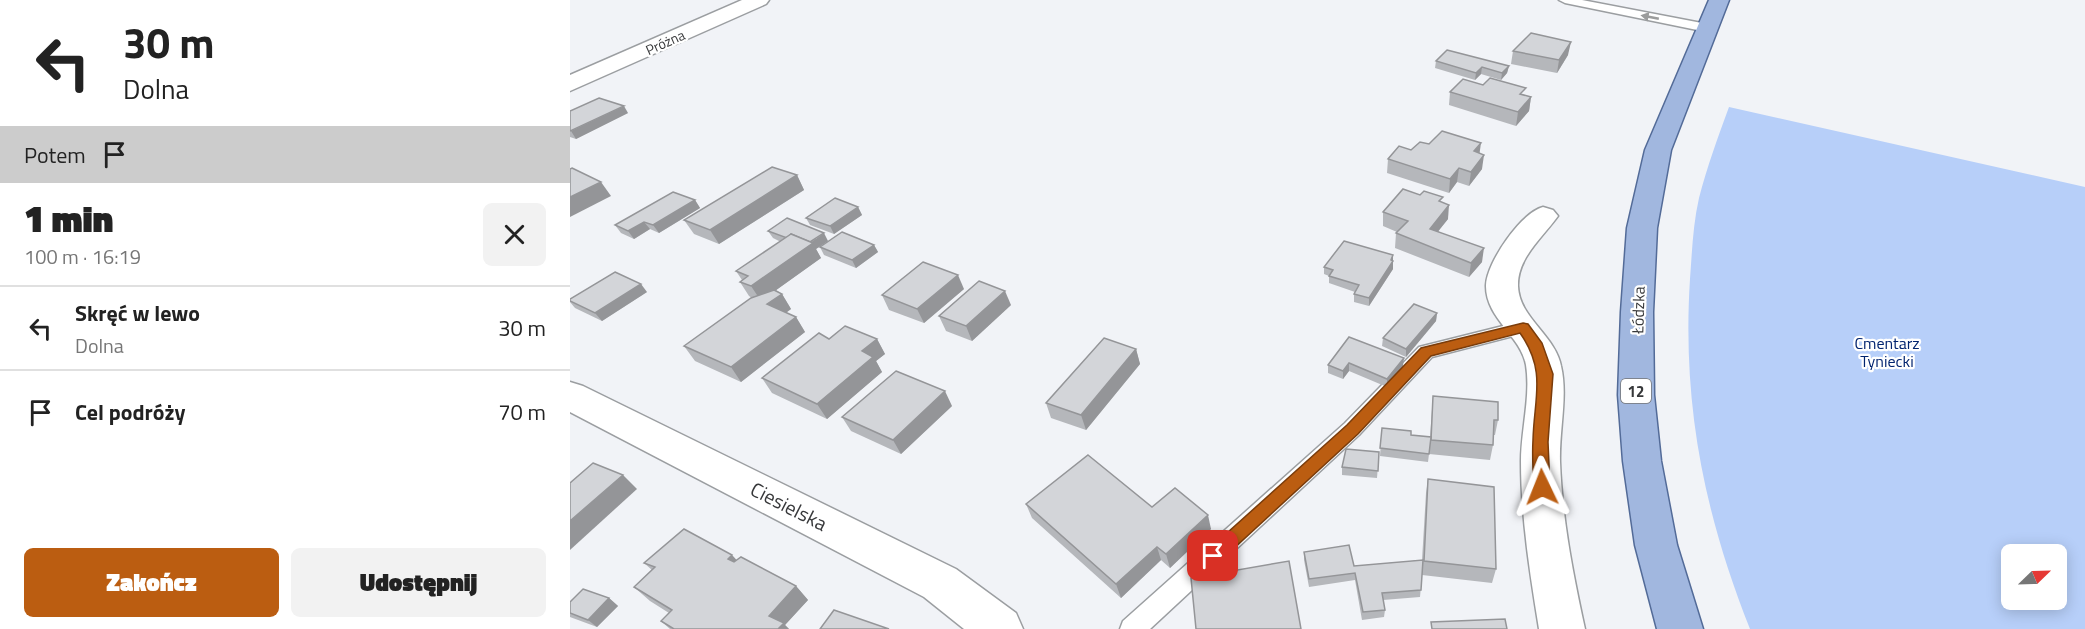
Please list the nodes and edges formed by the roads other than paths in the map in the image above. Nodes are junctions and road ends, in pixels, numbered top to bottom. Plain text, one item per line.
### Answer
1 (759, 0) edge
2 (1564, 0) edge
3 (1719, 0) edge
4 (1707, 28) junction
5 (570, 84) edge
6 (1543, 216) dead end
7 (1523, 327) junction
8 (570, 396) edge
9 (1000, 629) edge
10 (1132, 629) edge
11 (1562, 629) edge
12 (1680, 629) edge

1 - 5 street, Próżna
4 -> 2 lane
3 - 4 main road, Łódzka / 12
4 - 12 main road, Łódzka / 12
6 - 7 street
7 - 10 lane
7 - 11 street
8 - 9 street, Ciesielska

